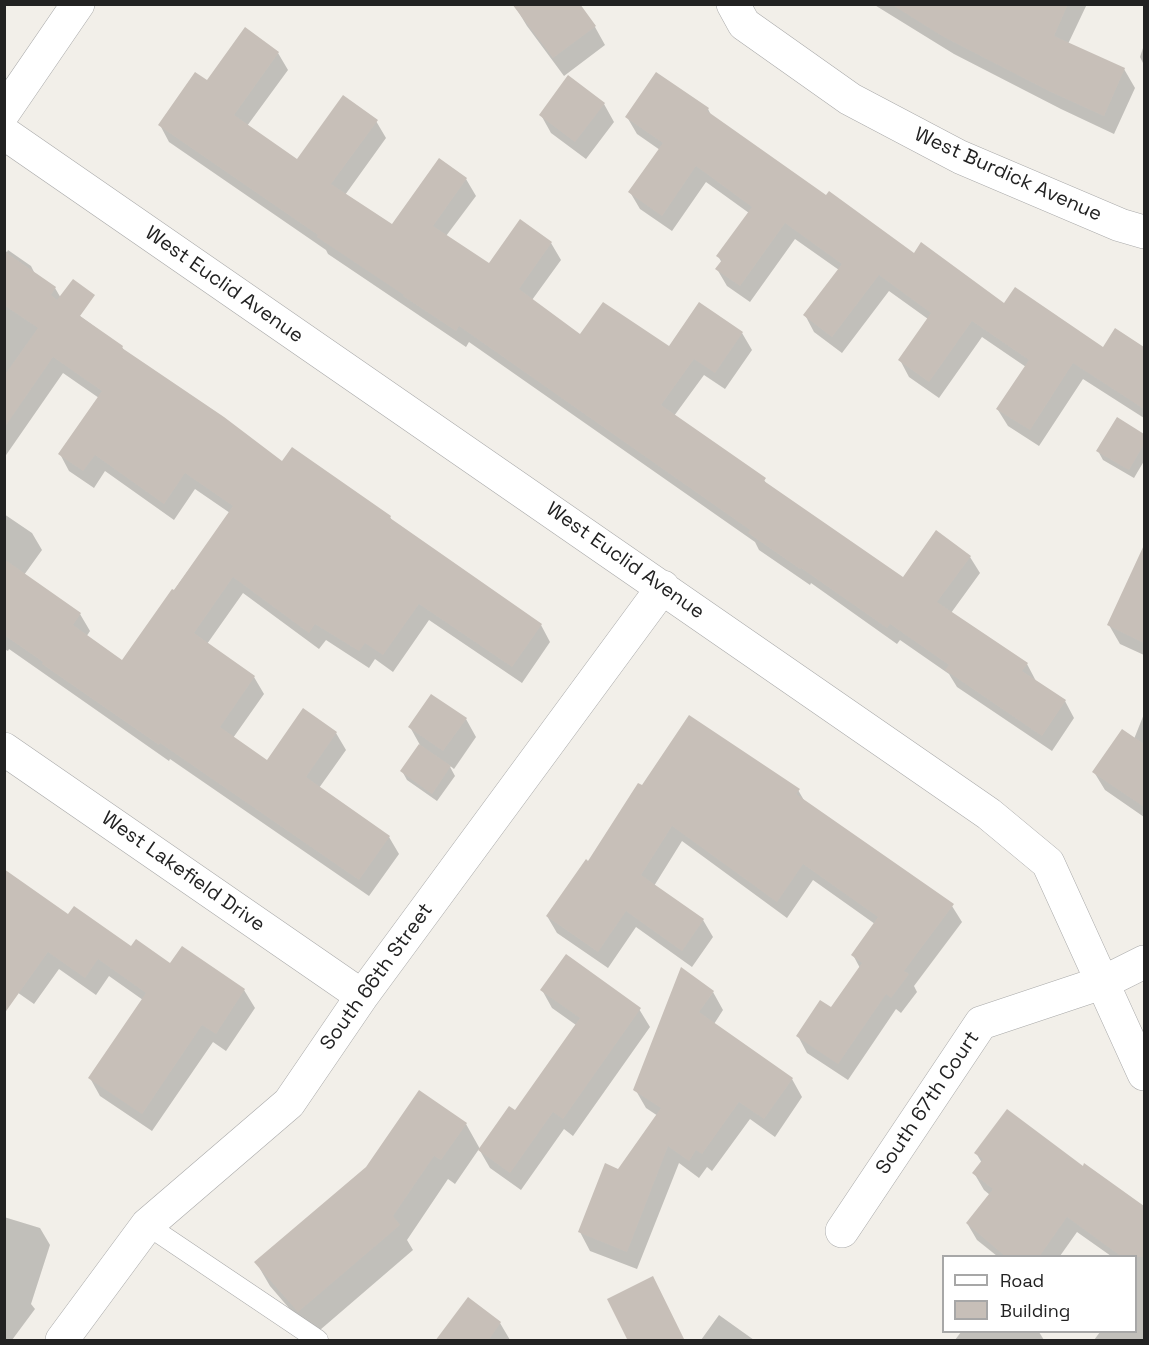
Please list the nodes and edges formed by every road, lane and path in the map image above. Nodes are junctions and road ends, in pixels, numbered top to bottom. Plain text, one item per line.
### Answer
1 (78, 4) edge
2 (733, 4) edge
3 (4, 112) edge
4 (4, 133) edge
5 (1144, 232) edge
6 (663, 586) junction
7 (4, 749) edge
8 (1144, 962) edge
9 (1104, 982) junction
10 (362, 996) junction
11 (1144, 1074) edge
12 (147, 1225) junction
13 (842, 1231) dead end
14 (62, 1341) edge
15 (318, 1341) edge

1 - 3 street
2 - 5 street, West Burdick Avenue
4 - 6 street, West Euclid Avenue
6 - 9 street, West Euclid Avenue
6 - 10 street, South 66th Street
7 - 10 street, West Lakefield Drive
8 - 9 street, South 67th Court
9 - 11 street, West Euclid Avenue
9 - 13 street, South 67th Court
10 - 12 street, South 66th Street
12 - 14 street, South 66th Street
12 - 15 lane

